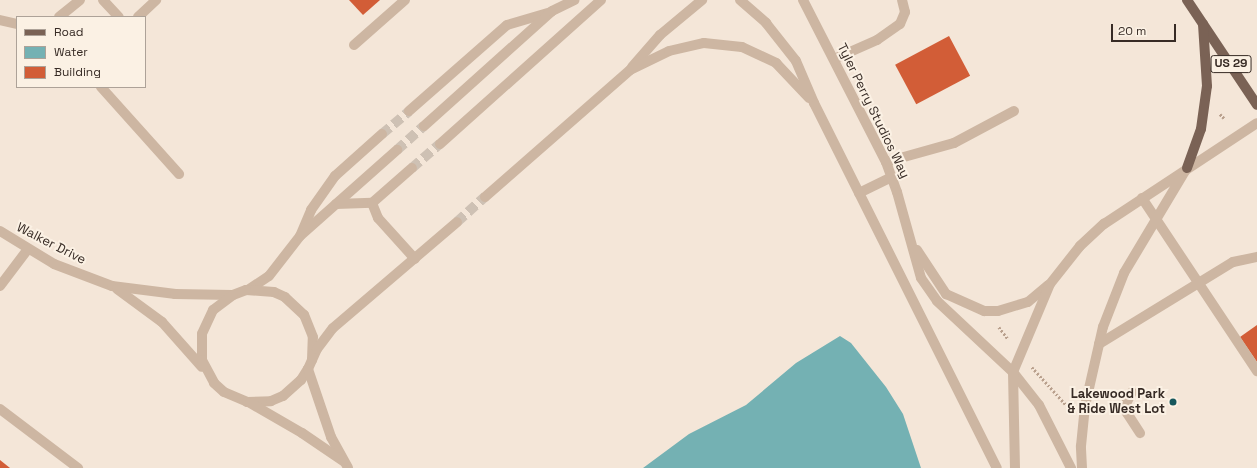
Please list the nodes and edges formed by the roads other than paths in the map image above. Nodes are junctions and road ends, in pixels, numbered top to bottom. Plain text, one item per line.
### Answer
1 (80, 0) edge
2 (103, 0) edge
3 (156, 0) edge
4 (405, 0) edge
5 (575, 0) edge
6 (601, 0) edge
7 (702, 0) edge
8 (740, 0) edge
9 (803, 0) edge
10 (902, 0) edge
11 (1187, 0) edge
12 (552, 11) junction
13 (61, 16) edge
14 (117, 16) edge
15 (139, 16) edge
16 (0, 20) edge
17 (16, 24) edge
18 (1203, 24) junction
19 (354, 45) dead end
20 (834, 59) junction
21 (630, 70) junction
22 (102, 88) edge
23 (814, 103) junction
24 (1257, 104) edge
25 (409, 111) tunnel mouth
26 (1014, 111) dead end
27 (1257, 123) edge
28 (424, 126) tunnel mouth
29 (382, 134) tunnel mouth
30 (440, 144) tunnel mouth
31 (397, 150) tunnel mouth
32 (886, 162) junction
33 (412, 168) tunnel mouth
34 (1187, 168) junction
35 (179, 174) dead end
36 (892, 177) junction
37 (859, 193) junction
38 (485, 197) tunnel mouth
39 (1142, 198) junction
40 (372, 203) junction
41 (336, 204) junction
42 (1156, 220) junction
43 (457, 222) tunnel mouth
44 (0, 232) edge
45 (300, 236) junction
46 (910, 237) junction
47 (28, 249) junction
48 (1257, 257) edge
49 (415, 259) junction
50 (1050, 284) junction
51 (1199, 284) junction
52 (0, 286) edge
53 (112, 286) junction
54 (246, 290) junction
55 (233, 295) junction
56 (1099, 344) junction
57 (310, 364) junction
58 (1257, 371) edge
59 (207, 372) junction
60 (1013, 372) junction
61 (1132, 392) dead end
62 (247, 402) junction
63 (0, 409) edge
64 (1140, 433) dead end
65 (345, 465) edge
66 (78, 468) edge
67 (997, 468) edge
68 (1015, 468) edge
69 (1071, 468) edge
70 (1082, 468) edge

1 - 13 street
2 - 14 street
3 - 15 street
4 - 19 street
5 - 12 street
6 - 30 street
7 - 21 street
8 - 23 street
9 - 20 street, Tyler Perry Studios Way
10 - 20 street
11 - 18 main road, US 29
12 - 25 street
12 - 28 street
16 - 17 street
18 - 24 main road, US 29
18 - 34 main road
20 - 32 street, Tyler Perry Studios Way
21 - 23 street
21 - 38 street
22 - 35 street
23 - 37 street
26 - 32 street
27 - 34 street
29 - 45 street
31 - 41 street
32 - 36 street, Tyler Perry Studios Way
33 - 40 street
34 - 39 street
34 - 42 street
36 - 37 street
36 - 46 street, Tyler Perry Studios Way
37 - 67 street
39 - 42 street
39 - 50 street
40 - 41 street
40 - 49 street
41 - 45 street
42 - 51 street
42 - 56 street
43 - 49 street
44 - 47 street, Walker Drive
45 - 54 street
46 - 50 street
46 - 60 street, Tyler Perry Studios Way
47 - 52 street
47 - 53 street, Walker Drive
48 - 51 street
49 - 57 street
50 - 60 street
51 - 56 street
51 - 58 street
53 - 55 street, Walker Drive
53 - 59 street, Walker Drive
54 - 55 street
54 - 57 street
55 - 59 street
56 - 70 street
57 - 62 street
57 - 65 street
59 - 62 street
60 - 68 street
60 - 69 street, Tyler Perry Studios Way
61 - 64 street
62 - 65 street
63 - 66 street

